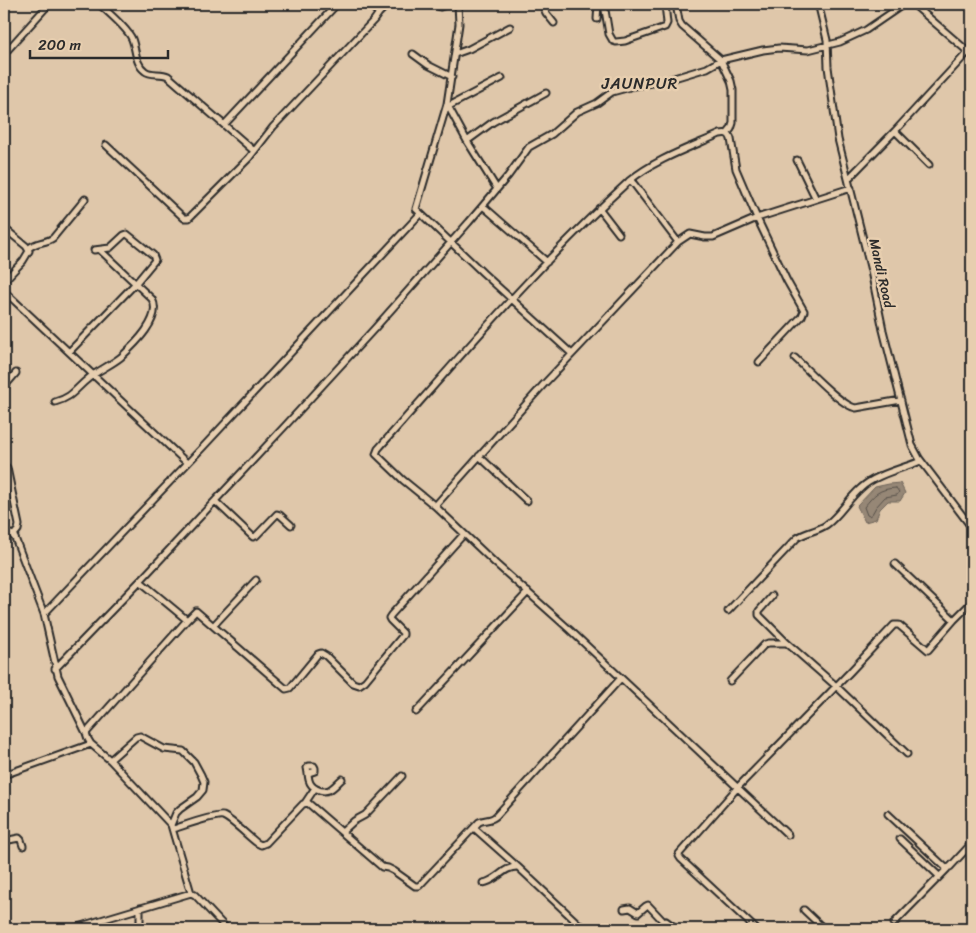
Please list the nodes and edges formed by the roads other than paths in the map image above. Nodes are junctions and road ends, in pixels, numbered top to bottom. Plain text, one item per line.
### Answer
1 (49, 4) edge
2 (99, 4) edge
3 (337, 4) edge
4 (368, 4) edge
5 (388, 4) edge
6 (435, 4) edge
7 (449, 4) edge
8 (458, 4) edge
9 (542, 4) edge
10 (598, 4) edge
11 (604, 4) edge
12 (665, 4) edge
13 (676, 4) edge
14 (829, 4) edge
15 (904, 4) edge
16 (914, 4) edge
17 (818, 5) edge
18 (379, 13) junction
19 (597, 19) dead end
20 (554, 23) dead end
21 (510, 27) dead end
22 (828, 46) junction
23 (970, 53) edge
24 (4, 54) edge
25 (413, 54) dead end
26 (455, 54) junction
27 (721, 60) junction
28 (452, 77) junction
29 (502, 78) dead end
30 (546, 93) dead end
31 (448, 105) junction
32 (224, 125) junction
33 (895, 131) junction
34 (727, 134) junction
35 (467, 141) junction
36 (106, 145) dead end
37 (254, 151) junction
38 (797, 160) dead end
39 (929, 164) dead end
40 (849, 178) junction
41 (629, 181) junction
42 (851, 188) junction
43 (497, 189) junction
44 (85, 199) dead end
45 (816, 199) junction
46 (483, 206) junction
47 (600, 208) junction
48 (420, 214) junction
49 (757, 218) junction
50 (4, 228) edge
51 (619, 234) dead end
52 (678, 242) junction
53 (451, 243) junction
54 (28, 248) junction
55 (94, 250) dead end
56 (100, 250) junction
57 (547, 262) junction
58 (4, 282) edge
59 (136, 283) junction
60 (4, 291) edge
61 (512, 299) junction
62 (69, 352) junction
63 (572, 354) junction
64 (795, 358) dead end
65 (759, 362) dead end
66 (16, 373) dead end
67 (93, 375) junction
68 (4, 387) edge
69 (901, 400) junction
70 (55, 402) dead end
71 (479, 456) junction
72 (922, 461) junction
73 (187, 463) junction
74 (4, 465) edge
75 (528, 500) dead end
76 (215, 501) junction
77 (434, 506) junction
78 (292, 525) dead end
79 (972, 528) edge
80 (464, 534) junction
81 (4, 536) edge
82 (13, 536) junction
83 (895, 564) dead end
84 (256, 580) dead end
85 (140, 581) junction
86 (528, 592) junction
87 (772, 596) dead end
88 (972, 602) edge
89 (728, 611) dead end
90 (44, 614) junction
91 (187, 620) junction
92 (954, 620) junction
93 (214, 625) junction
94 (787, 643) junction
95 (55, 668) junction
96 (621, 678) junction
97 (730, 682) dead end
98 (836, 686) junction
99 (416, 712) dead end
100 (86, 733) junction
101 (91, 744) junction
102 (908, 754) dead end
103 (110, 760) junction
104 (309, 773) dead end
105 (4, 775) edge
106 (402, 776) dead end
107 (342, 779) dead end
108 (738, 787) junction
109 (315, 788) junction
110 (305, 803) junction
111 (888, 814) dead end
112 (172, 827) junction
113 (474, 828) junction
114 (342, 832) junction
115 (788, 835) dead end
116 (900, 839) dead end
117 (4, 841) edge
118 (972, 843) edge
119 (22, 846) dead end
120 (518, 867) junction
121 (947, 869) junction
122 (939, 876) junction
123 (483, 883) dead end
124 (191, 893) junction
125 (140, 908) junction
126 (624, 909) dead end
127 (804, 910) dead end
128 (664, 922) junction
129 (894, 924) dead end
130 (71, 929) edge
131 (139, 929) edge
132 (227, 929) edge
133 (584, 929) edge
134 (657, 929) edge
135 (677, 929) edge
136 (756, 929) edge
137 (824, 929) edge

1 - 24 street
2 - 32 street
3 - 32 street
4 - 18 street
5 - 18 street
6 - 7 street
8 - 26 street
9 - 20 street
10 - 19 street
11 - 12 street
13 - 27 street
14 - 17 street
15 - 22 street
16 - 23 street
17 - 22 street, Mandi Road
18 - 37 street
21 - 26 street
22 - 27 street
22 - 40 street, Mandi Road
23 - 33 street
25 - 28 street
26 - 28 street
27 - 34 street
27 - 43 street
28 - 31 street
29 - 31 street
30 - 35 street
31 - 35 street
31 - 48 street
32 - 37 street
33 - 39 street
33 - 40 street
34 - 41 street
34 - 49 street
35 - 43 street
36 - 37 street
38 - 45 street
40 - 42 street, Mandi Road
41 - 47 street
41 - 52 street
42 - 45 street
42 - 69 street, Mandi Road
43 - 46 street
44 - 54 street
45 - 49 street
46 - 53 street
46 - 57 street
47 - 51 street
47 - 57 street
48 - 53 street
48 - 73 street
49 - 52 street
49 - 65 street
50 - 54 street
52 - 63 street
53 - 61 street
53 - 76 street
54 - 58 street
55 - 56 street
56 - 59 street
56 - 59 street
57 - 61 street
59 - 62 street
59 - 67 street
60 - 62 street
61 - 63 street
61 - 77 street
62 - 67 street
63 - 71 street
64 - 69 street
66 - 68 street
67 - 70 street
67 - 73 street
69 - 72 street, Mandi Road
71 - 75 street
71 - 77 street
72 - 79 street, Mandi Road
72 - 89 street
73 - 90 street
74 - 82 street
76 - 78 street
76 - 85 street
77 - 80 street
80 - 86 street
80 - 93 street
81 - 82 street
82 - 90 street
83 - 92 street
84 - 93 street
85 - 91 street
85 - 95 street
86 - 96 street
86 - 99 street
87 - 94 street
88 - 92 street
90 - 95 street
91 - 93 street
91 - 100 street
92 - 98 street
94 - 97 street
94 - 98 street
95 - 100 street
96 - 108 street
96 - 113 street
98 - 102 street
98 - 108 street
100 - 101 street
101 - 103 street
101 - 105 street
103 - 112 street
103 - 112 street
104 - 109 street
106 - 114 street
107 - 109 street
108 - 115 street
108 - 136 street
109 - 110 street
110 - 112 street
110 - 114 street
111 - 121 street
112 - 124 street
113 - 114 street
113 - 120 street
116 - 122 street
117 - 119 street
118 - 121 street
120 - 123 street
120 - 133 street
121 - 122 street
122 - 129 street
124 - 125 street
124 - 132 street
125 - 130 street
125 - 131 street
126 - 128 street
127 - 137 street
128 - 134 street
128 - 135 street

